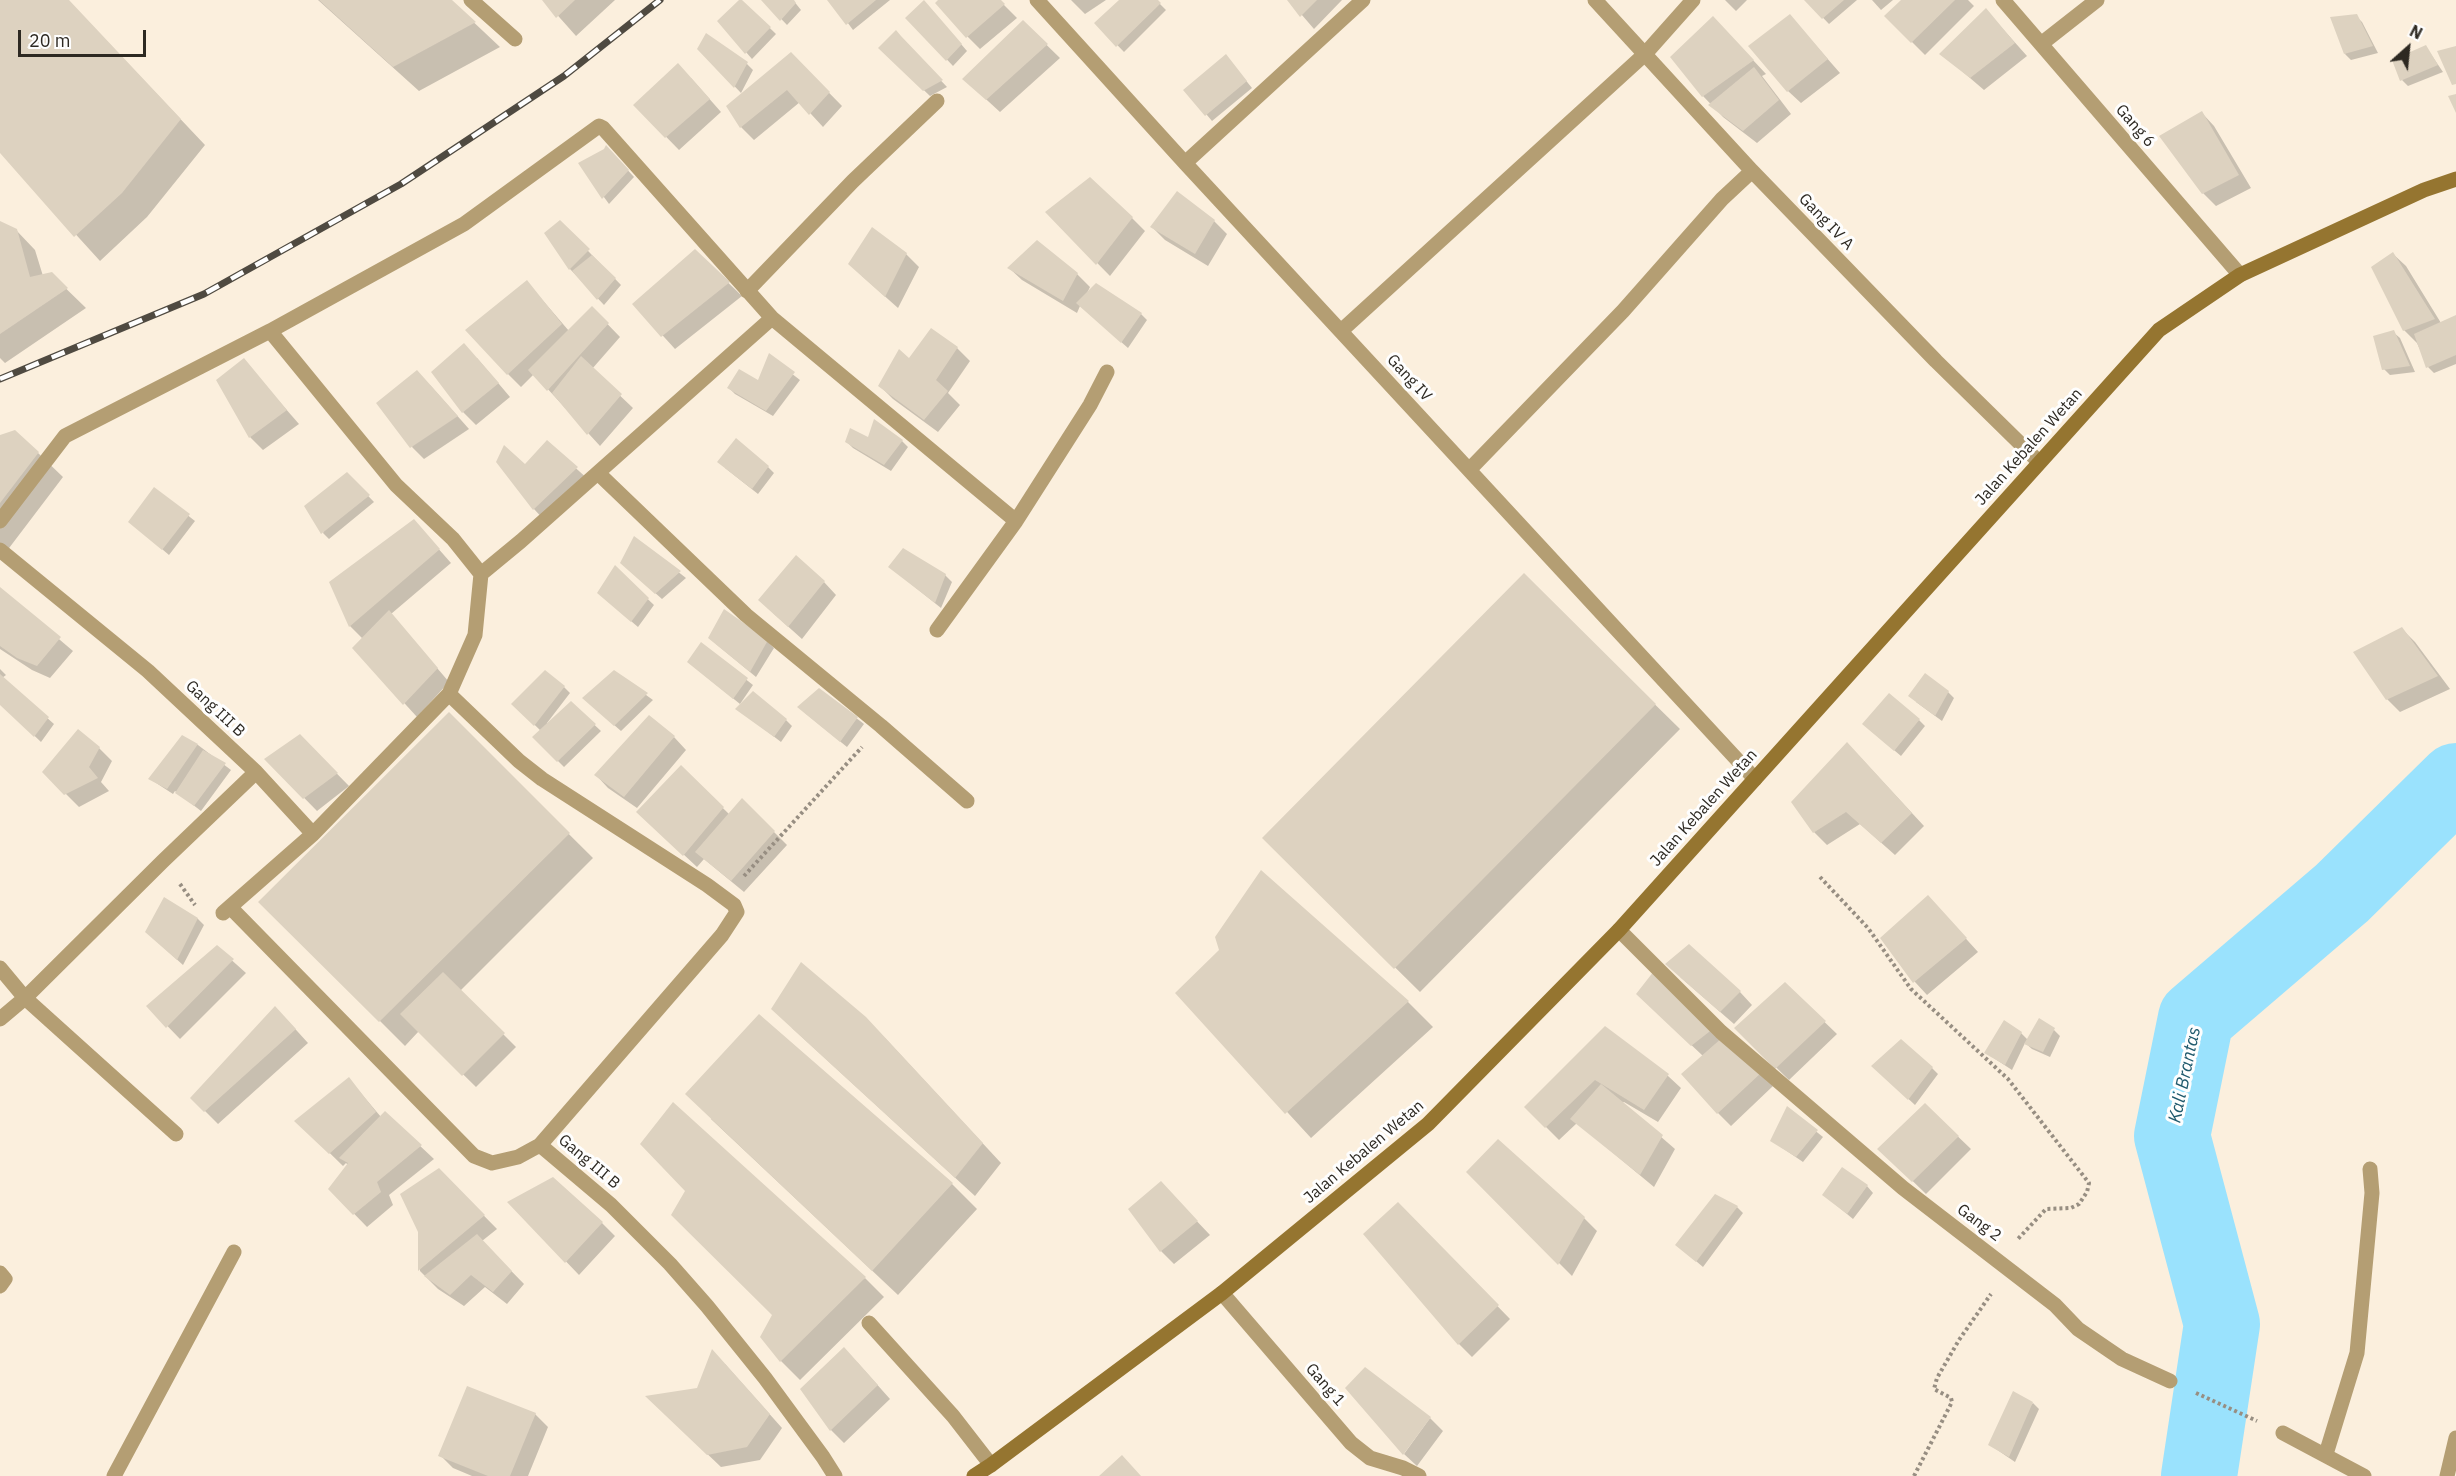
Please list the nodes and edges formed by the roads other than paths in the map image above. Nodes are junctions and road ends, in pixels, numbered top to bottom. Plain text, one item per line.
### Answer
1 (471, 0) edge
2 (1037, 0) edge
3 (1363, 0) edge
4 (1595, 0) edge
5 (1693, 0) edge
6 (2003, 0) edge
7 (2097, 0) edge
8 (515, 39) dead end
9 (2041, 44) junction
10 (1645, 54) junction
11 (937, 101) dead end
12 (1185, 164) junction
13 (1752, 171) junction
14 (2456, 179) edge
15 (2240, 275) junction
16 (747, 291) junction
17 (771, 318) junction
18 (270, 331) junction
19 (1341, 331) junction
20 (1107, 372) dead end
21 (2039, 462) junction
22 (1470, 470) junction
23 (598, 472) junction
24 (0, 521) edge
25 (1016, 521) junction
26 (0, 550) edge
27 (481, 573) junction
28 (937, 630) dead end
29 (449, 694) junction
30 (256, 772) junction
31 (1755, 779) junction
32 (966, 801) dead end
33 (313, 834) junction
34 (1619, 930) junction
35 (0, 968) edge
36 (25, 998) junction
37 (0, 1019) edge
38 (176, 1134) dead end
39 (540, 1145) junction
40 (2370, 1168) dead end
41 (234, 1252) dead end
42 (0, 1273) edge
43 (0, 1286) edge
44 (1222, 1293) junction
45 (869, 1323) dead end
46 (2170, 1382) road end
47 (2283, 1433) road end
48 (2456, 1438) edge
49 (2326, 1454) junction
50 (991, 1465) junction
51 (114, 1476) edge
52 (835, 1476) edge
53 (974, 1476) edge
54 (1419, 1476) edge
55 (2364, 1476) edge
56 (2447, 1476) edge

1 - 8 street
2 - 12 street, Gang IV
3 - 12 street
4 - 10 street, Gang IV A
5 - 10 street
6 - 9 street, Gang 6
7 - 9 street
9 - 15 street, Gang 6
10 - 13 street, Gang IV A
10 - 19 street
11 - 16 street
12 - 19 street, Gang IV
13 - 21 street, Gang IV A
13 - 22 street
14 - 15 main road, Jalan Kebalen Wetan
15 - 21 main road, Jalan Kebalen Wetan
16 - 17 street
16 - 18 street
17 - 23 street
17 - 25 street
18 - 24 street
18 - 27 street
19 - 22 street, Gang IV
20 - 25 street
21 - 31 main road, Jalan Kebalen Wetan
22 - 31 street, Gang IV
23 - 27 street
23 - 32 street
25 - 28 street
26 - 30 street, Gang III B
27 - 29 street
29 - 33 street
29 - 39 street
30 - 33 street, Gang III B
30 - 36 street
31 - 34 main road, Jalan Kebalen Wetan
33 - 39 street, Gang III B
34 - 44 main road, Jalan Kebalen Wetan
34 - 46 street, Gang 2
35 - 36 street
36 - 37 street
36 - 38 street
39 - 52 street, Gang III B
40 - 49 street
41 - 51 street
42 - 43 street
44 - 50 main road, Jalan Kebalen Wetan
44 - 54 street, Gang 1
45 - 50 street
47 - 49 street
48 - 56 street
49 - 55 street
50 - 53 main road, Jalan Kebalen Wetan

